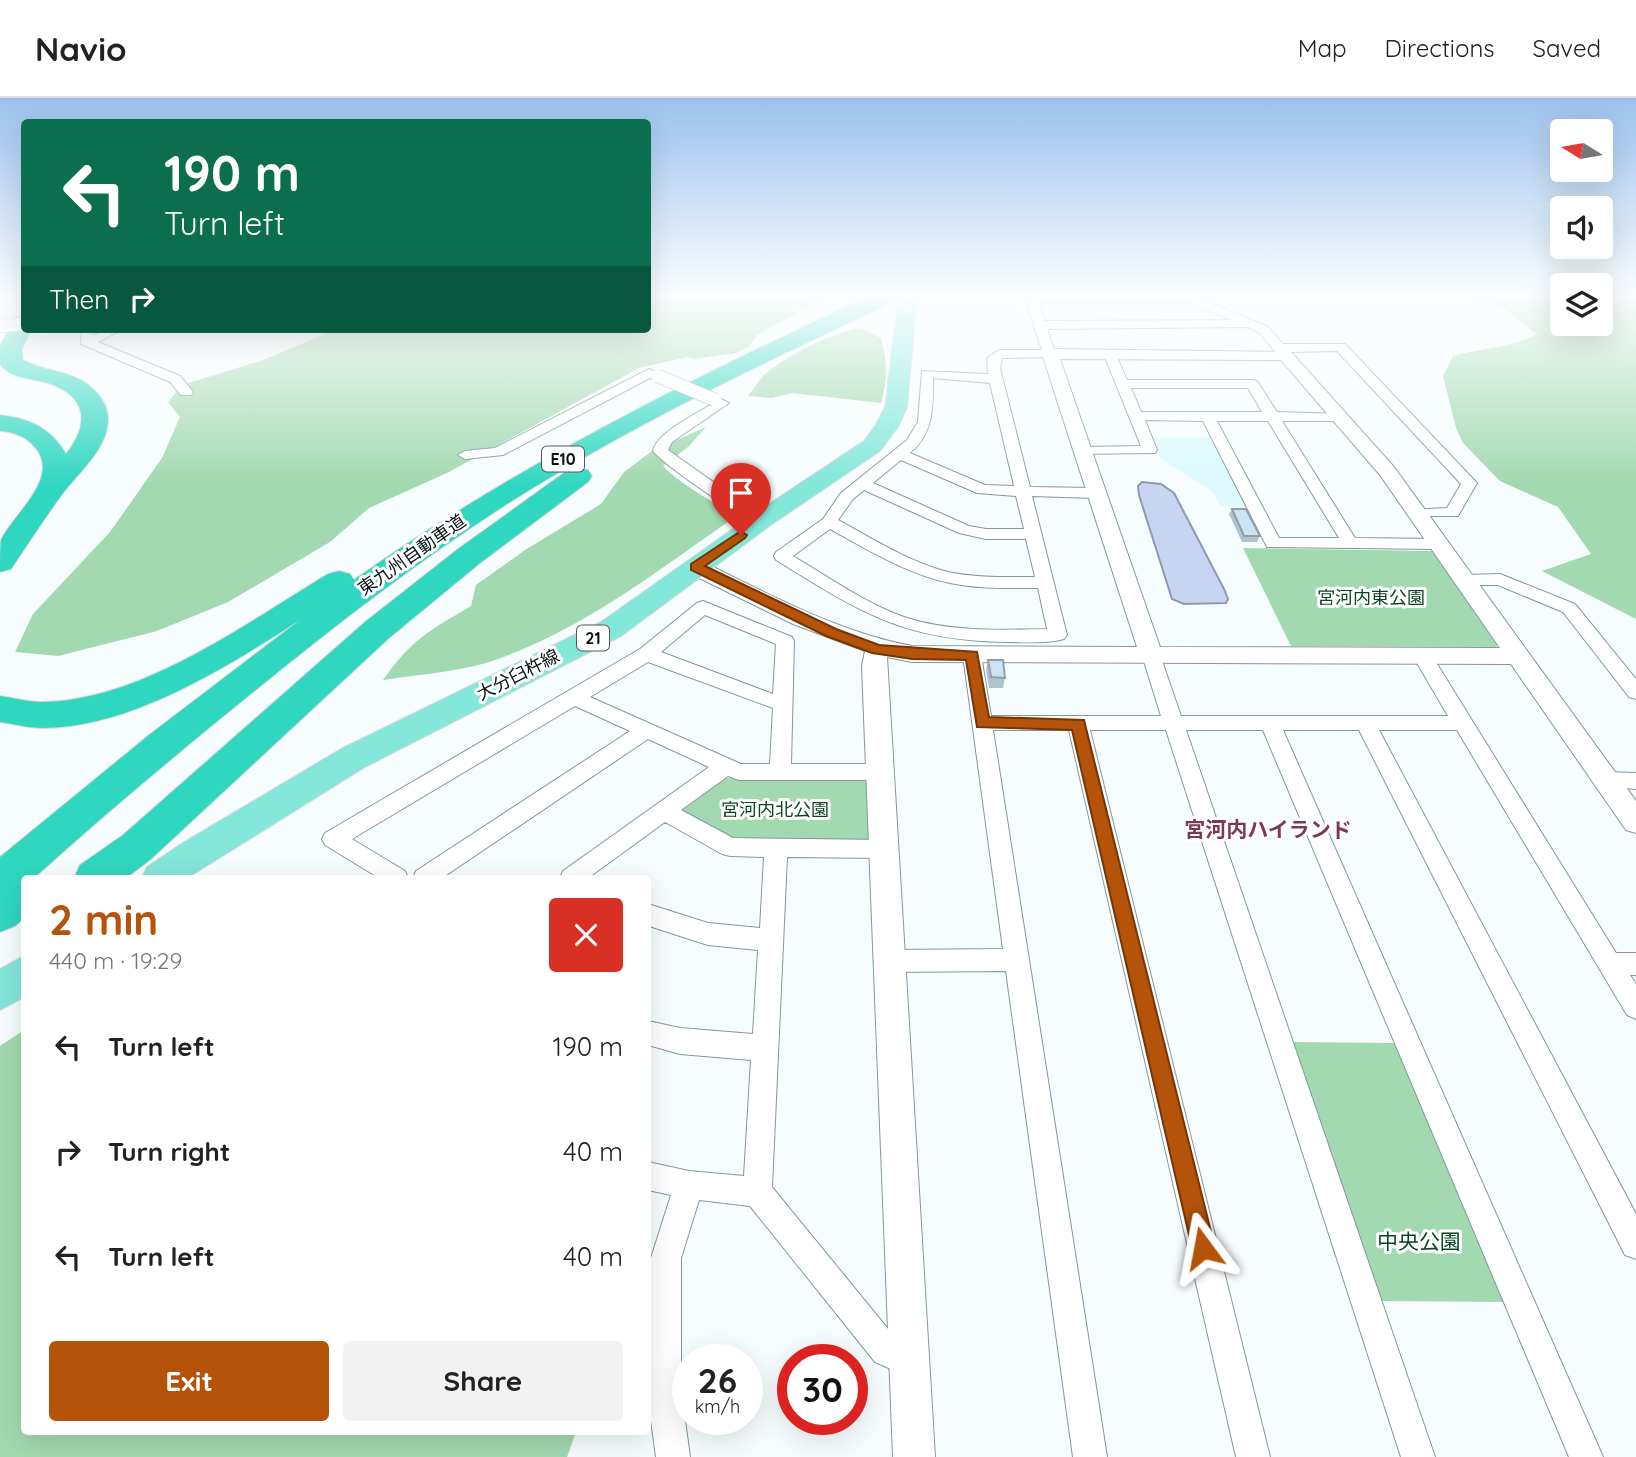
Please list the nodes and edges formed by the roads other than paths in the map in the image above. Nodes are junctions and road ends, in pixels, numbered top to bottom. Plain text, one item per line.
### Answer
1 (11, 358) edge
2 (133, 358) edge
3 (751, 358) edge
4 (755, 358) edge
5 (776, 358) edge
6 (901, 358) edge
7 (993, 358) edge
8 (1051, 358) edge
9 (1112, 358) edge
10 (1289, 358) edge
11 (1351, 358) edge
12 (995, 379) junction
13 (1123, 384) junction
14 (186, 392) dead end
15 (715, 393) junction
16 (1136, 416) junction
17 (1209, 416) junction
18 (1272, 416) junction
19 (1339, 417) junction
20 (0, 423) edge
21 (0, 433) edge
22 (1081, 451) junction
23 (901, 454) junction
24 (466, 455) dead end
25 (863, 484) junction
26 (1023, 493) junction
27 (1095, 493) junction
28 (47, 494) junction
29 (1416, 513) junction
30 (763, 519) junction
31 (829, 522) junction
32 (0, 523) edge
33 (1034, 534) junction
34 (1350, 544) junction
35 (1438, 544) junction
36 (0, 562) edge
37 (695, 567) junction
38 (1464, 580) junction
39 (1045, 582) junction
40 (877, 650) junction
41 (647, 654) junction
42 (972, 655) junction
43 (1151, 655) junction
44 (1422, 656) junction
45 (1518, 656) junction
46 (300, 663) junction
47 (1636, 692) edge
48 (573, 697) junction
49 (781, 704) junction
50 (0, 709) edge
51 (982, 723) junction
52 (1365, 723) junction
53 (1463, 723) junction
54 (1078, 724) junction
55 (1174, 724) junction
56 (1270, 724) junction
57 (647, 730) junction
58 (726, 766) junction
59 (780, 772) junction
60 (880, 772) junction
61 (1606, 780) junction
62 (1636, 781) edge
63 (664, 811) junction
64 (1636, 822) edge
65 (884, 849) junction
66 (776, 850) junction
67 (42, 875) edge
68 (99, 875) edge
69 (164, 875) edge
70 (392, 875) edge
71 (429, 875) edge
72 (582, 875) edge
73 (0, 882) edge
74 (21, 894) edge
75 (0, 913) edge
76 (651, 915) edge
77 (21, 921) edge
78 (0, 931) edge
79 (771, 939) junction
80 (1017, 960) junction
81 (889, 961) junction
82 (1609, 964) junction
83 (1636, 964) edge
84 (21, 976) edge
85 (0, 992) edge
86 (1636, 1007) edge
87 (651, 1034) edge
88 (765, 1048) junction
89 (651, 1177) edge
90 (689, 1185) junction
91 (757, 1192) junction
92 (1636, 1244) edge
93 (909, 1361) junction
94 (673, 1457) edge
95 (914, 1457) edge
96 (1090, 1457) edge
97 (1253, 1457) edge
98 (1418, 1457) edge
99 (1586, 1457) edge

1 - 28 highway
2 - 14 street
3 - 50 highway
4 - 46 highway, 東九州自動車道 / E10
5 - 15 highway, 東九州自動車道 / E10
6 - 30 main road, 大分臼杵線 / 21
7 - 12 street
8 - 22 street
9 - 13 street
10 - 19 street
11 - 29 street
12 - 23 street
12 - 26 street
13 - 16 street
13 - 18 street
15 - 24 street, bridge
15 - 30 street
15 - 46 highway, 東九州自動車道
16 - 17 street
16 - 22 street
17 - 18 street
17 - 34 street
18 - 19 street
18 - 34 street
19 - 29 street
20 - 28 highway
21 - 32 highway
22 - 27 street
23 - 25 street
23 - 26 street
25 - 31 street
25 - 33 street
26 - 27 street
26 - 33 street
27 - 43 street
28 - 36 highway
29 - 35 street
30 - 37 main road, 大分臼杵線 / 21
31 - 39 street
31 - 39 street
33 - 39 street
34 - 35 street
35 - 38 street
37 - 40 street
37 - 69 main road, 大分臼杵線 / 21
38 - 45 street
38 - 47 street
40 - 42 street
40 - 60 street
41 - 48 street
41 - 49 street
41 - 49 street
42 - 43 street
42 - 51 street
43 - 44 street
43 - 55 street
44 - 45 street
44 - 53 street
45 - 61 street
46 - 67 highway, 東九州自動車道 / E10
46 - 68 highway
46 - 73 highway, 東九州自動車道 / E10
48 - 57 street
48 - 70 street
49 - 59 street
51 - 54 street
51 - 80 street
52 - 53 street
52 - 56 street
52 - 92 street
53 - 82 street
54 - 55 street
54 - 97 street
55 - 56 street
55 - 98 street
56 - 99 street
57 - 58 street
57 - 71 street
58 - 59 street
58 - 63 street
59 - 60 street
60 - 65 street
61 - 62 street
61 - 64 street
63 - 66 street
63 - 72 street
65 - 66 street
65 - 81 street
66 - 79 street
74 - 75 highway
76 - 79 street
77 - 78 highway
79 - 88 street
80 - 81 street
80 - 96 street
81 - 93 street
82 - 83 street
82 - 86 street
84 - 85 main road
87 - 88 street
88 - 91 street
89 - 90 street
90 - 91 street
90 - 94 street
91 - 93 street
93 - 95 street

